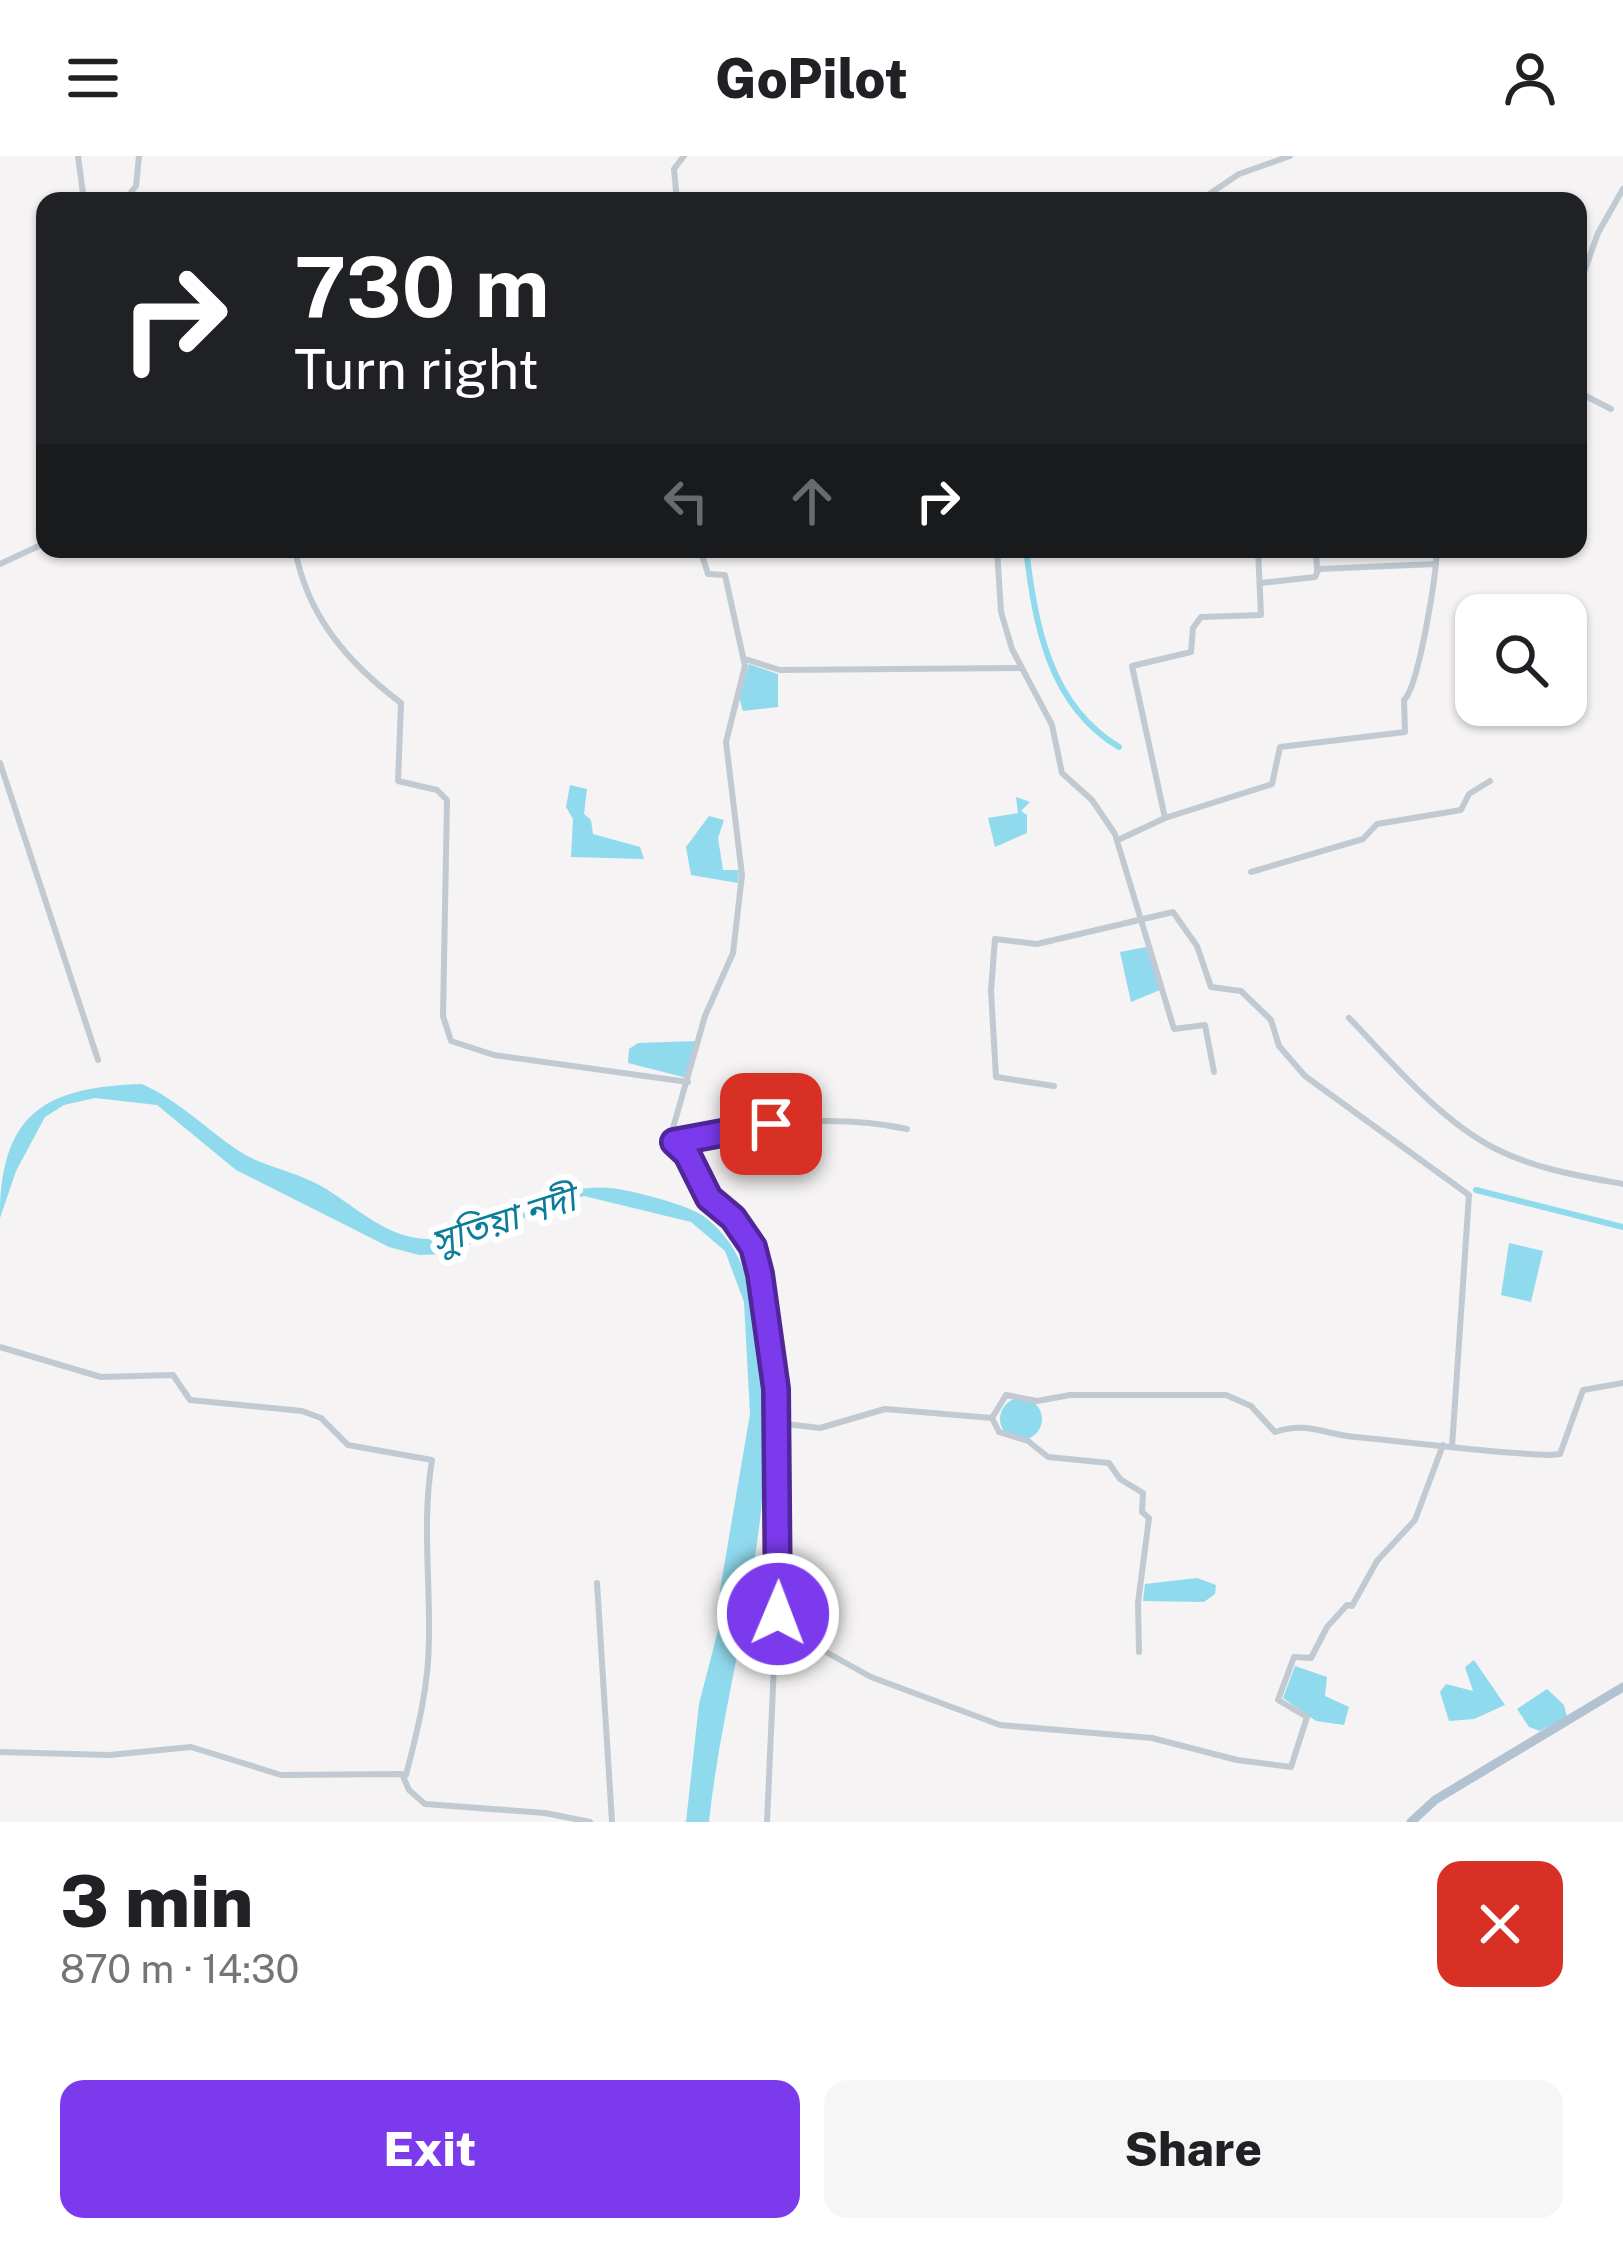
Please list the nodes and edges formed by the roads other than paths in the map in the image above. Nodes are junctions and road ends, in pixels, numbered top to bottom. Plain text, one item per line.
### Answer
1 (78, 156) edge
2 (139, 156) edge
3 (684, 156) edge
4 (1290, 156) edge
5 (1623, 189) edge
6 (83, 192) edge
7 (131, 192) edge
8 (676, 192) edge
9 (1212, 192) edge
10 (1587, 264) edge
11 (1587, 397) edge
12 (1611, 409) dead end
13 (36, 547) edge
14 (297, 558) edge
15 (703, 558) edge
16 (998, 558) edge
17 (1259, 558) edge
18 (1316, 558) edge
19 (1436, 558) edge
20 (0, 564) edge
21 (1436, 564) junction
22 (1317, 570) junction
23 (1261, 583) junction
24 (743, 658) junction
25 (1021, 668) junction
26 (0, 763) edge
27 (1490, 781) dead end
28 (1165, 818) junction
29 (1116, 840) junction
30 (1251, 872) dead end
31 (1142, 920) junction
32 (1349, 1018) dead end
33 (98, 1060) dead end
34 (1214, 1072) dead end
35 (688, 1082) junction
36 (1054, 1086) dead end
37 (908, 1129) dead end
38 (674, 1142) junction
39 (1623, 1184) edge
40 (0, 1347) edge
41 (1623, 1383) edge
42 (992, 1418) junction
43 (777, 1424) junction
44 (1448, 1446) junction
45 (598, 1583) dead end
46 (778, 1639) junction
47 (1139, 1652) dead end
48 (1623, 1687) edge
49 (0, 1752) edge
50 (406, 1774) junction
51 (590, 1822) edge
52 (612, 1822) edge
53 (767, 1822) edge
54 (1411, 1822) edge

1 - 6 street
2 - 7 street
3 - 8 street
4 - 9 street
5 - 10 street
11 - 12 street
13 - 20 street
14 - 35 street
15 - 24 street
16 - 25 street
17 - 23 street
18 - 22 street
19 - 21 street
21 - 22 street
21 - 28 street
22 - 23 street
23 - 28 street
24 - 25 street
24 - 35 street
25 - 29 street
26 - 33 street
27 - 30 street
28 - 29 street
29 - 31 street
31 - 34 street
31 - 36 street
31 - 44 street
32 - 39 street
35 - 38 street
37 - 38 street
38 - 43 street
40 - 50 street
41 - 44 street
42 - 43 street
42 - 44 street
42 - 47 street
43 - 46 street
44 - 46 street
45 - 52 street
46 - 53 street
48 - 54 main road
49 - 50 street
50 - 51 street

